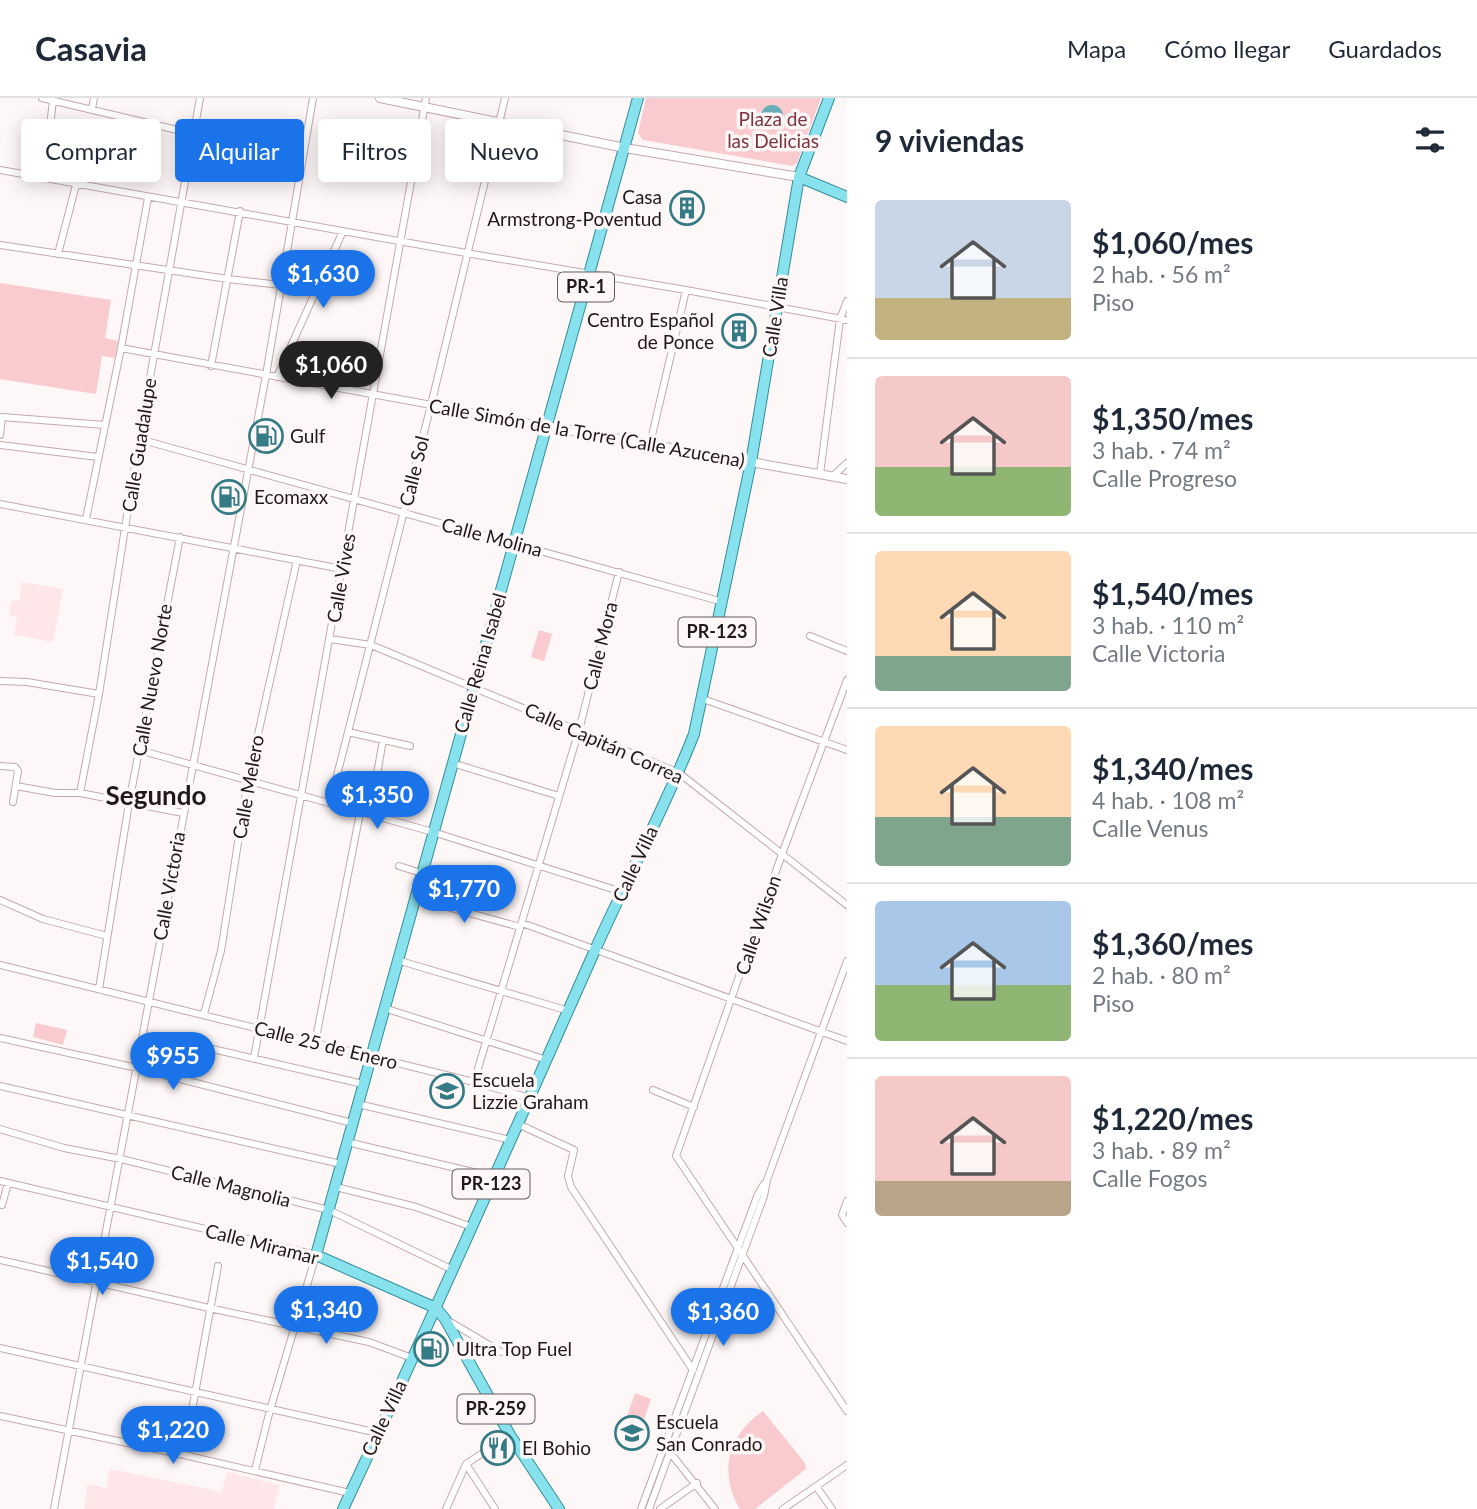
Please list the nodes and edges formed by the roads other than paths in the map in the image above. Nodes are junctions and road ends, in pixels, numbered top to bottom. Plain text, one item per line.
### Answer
1 (42, 98) edge
2 (94, 98) edge
3 (200, 98) edge
4 (313, 98) edge
5 (380, 98) edge
6 (505, 98) edge
7 (638, 98) edge
8 (829, 98) edge
9 (53, 100) junction
10 (426, 102) edge
11 (92, 109) junction
12 (51, 119) edge
13 (196, 119) edge
14 (488, 119) edge
15 (500, 119) edge
16 (175, 129) edge
17 (563, 135) edge
18 (625, 148) junction
19 (304, 149) edge
20 (0, 170) edge
21 (21, 174) edge
22 (799, 177) junction
23 (62, 182) edge
24 (186, 182) edge
25 (298, 182) edge
26 (484, 182) edge
27 (76, 185) junction
28 (847, 197) edge
29 (148, 198) junction
30 (182, 203) junction
31 (240, 211) junction
32 (291, 221) junction
33 (343, 231) junction
34 (401, 240) junction
35 (0, 245) edge
36 (466, 253) junction
37 (58, 254) junction
38 (136, 265) junction
39 (169, 271) junction
40 (590, 273) junction
41 (228, 279) junction
42 (281, 285) junction
43 (686, 290) junction
44 (847, 301) edge
45 (777, 307) junction
46 (843, 320) edge
47 (121, 348) junction
48 (154, 356) junction
49 (211, 366) junction
50 (266, 375) junction
51 (277, 377) junction
52 (374, 395) junction
53 (431, 405) junction
54 (105, 425) junction
55 (547, 426) junction
56 (0, 435) edge
57 (139, 439) junction
58 (650, 444) junction
59 (0, 445) edge
60 (98, 457) junction
61 (751, 462) junction
62 (847, 464) edge
63 (247, 468) junction
64 (820, 474) junction
65 (832, 477) junction
66 (847, 480) edge
67 (354, 498) junction
68 (0, 504) edge
69 (403, 513) junction
70 (86, 519) junction
71 (126, 527) junction
72 (180, 537) junction
73 (514, 542) junction
74 (232, 547) junction
75 (297, 560) junction
76 (342, 569) junction
77 (619, 572) junction
78 (723, 602) junction
79 (810, 636) dead end
80 (330, 639) junction
81 (371, 645) junction
82 (847, 652) edge
83 (847, 680) edge
84 (0, 681) edge
85 (473, 686) junction
86 (99, 694) junction
87 (703, 699) junction
88 (579, 730) junction
89 (348, 732) junction
90 (383, 740) junction
91 (824, 742) junction
92 (410, 746) dead end
93 (139, 750) junction
94 (847, 750) edge
95 (452, 763) junction
96 (192, 764) junction
97 (0, 766) edge
98 (679, 772) junction
99 (377, 774) dead end
100 (248, 779) junction
101 (16, 786) junction
102 (80, 793) junction
103 (300, 796) junction
104 (559, 796) junction
105 (13, 802) dead end
106 (129, 803) junction
107 (330, 803) junction
108 (183, 813) junction
109 (360, 813) junction
110 (433, 832) junction
111 (782, 854) junction
112 (539, 865) junction
113 (399, 866) dead end
114 (421, 873) junction
115 (622, 892) junction
116 (415, 898) junction
117 (0, 900) edge
118 (847, 905) edge
119 (521, 925) junction
120 (107, 936) junction
121 (595, 950) junction
122 (397, 960) junction
123 (847, 961) edge
124 (0, 964) edge
125 (99, 989) junction
126 (502, 989) junction
127 (733, 999) junction
128 (148, 1000) junction
129 (384, 1008) junction
130 (569, 1011) junction
131 (204, 1014) junction
132 (260, 1029) junction
133 (823, 1032) junction
134 (0, 1038) edge
135 (486, 1039) junction
136 (174, 1040) dead end
137 (847, 1041) edge
138 (315, 1043) junction
139 (370, 1056) junction
140 (254, 1058) junction
141 (547, 1060) junction
142 (137, 1068) junction
143 (474, 1082) junction
144 (363, 1084) junction
145 (0, 1086) edge
146 (653, 1090) dead end
147 (530, 1098) junction
148 (358, 1104) junction
149 (694, 1107) junction
150 (128, 1114) junction
151 (352, 1123) junction
152 (518, 1124) junction
153 (0, 1129) edge
154 (511, 1140) junction
155 (347, 1142) junction
156 (121, 1159) junction
157 (341, 1164) junction
158 (494, 1177) junction
159 (767, 1180) junction
160 (4, 1182) edge
161 (336, 1187) junction
162 (847, 1200) edge
163 (2, 1205) edge
164 (112, 1206) junction
165 (330, 1210) junction
166 (847, 1223) edge
167 (472, 1227) junction
168 (737, 1248) junction
169 (316, 1255) junction
170 (743, 1255) junction
171 (0, 1259) edge
172 (218, 1266) dead end
173 (453, 1270) junction
174 (98, 1282) junction
175 (209, 1308) junction
176 (436, 1308) junction
177 (445, 1319) junction
178 (294, 1325) junction
179 (0, 1348) edge
180 (501, 1352) dead end
181 (412, 1358) junction
182 (82, 1366) junction
183 (692, 1369) junction
184 (698, 1376) junction
185 (196, 1392) junction
186 (270, 1410) junction
187 (847, 1411) edge
188 (0, 1416) edge
189 (69, 1430) junction
190 (378, 1433) junction
191 (510, 1435) junction
192 (667, 1449) junction
193 (184, 1455) junction
194 (466, 1464) junction
195 (847, 1465) edge
196 (255, 1471) junction
197 (697, 1483) junction
198 (816, 1486) junction
199 (350, 1493) junction
200 (54, 1509) edge
201 (343, 1509) edge
202 (446, 1509) edge
203 (495, 1509) edge
204 (559, 1509) edge
205 (641, 1509) edge
206 (649, 1509) edge
207 (660, 1509) edge
208 (715, 1509) edge
209 (783, 1509) edge
210 (831, 1509) edge

1 - 9 street
2 - 11 street
3 - 13 street, Calle Guadalupe
4 - 19 street, Calle Victoria
5 - 10 street
6 - 15 street, Calle Sol
7 - 18 main road, Calle Reina Isabel / PR-1
8 - 22 main road, Calle Villa
9 - 11 street
9 - 12 street
10 - 14 street
10 - 34 street, Calle Vives
11 - 16 street
17 - 18 street
18 - 22 street
18 - 40 main road, Calle Reina Isabel / PR-1
20 - 21 street
22 - 28 main road
22 - 45 main road, Calle Villa / PR-123
23 - 27 street
24 - 30 street, Calle Guadalupe
25 - 32 street, Calle Victoria
26 - 36 street, Calle Sol
27 - 29 street
27 - 37 street
29 - 30 street
29 - 38 street
30 - 31 street
30 - 39 street, Calle Guadalupe
31 - 32 street
31 - 41 street
32 - 33 street
32 - 42 street, Calle Victoria
33 - 34 street
33 - 51 street
34 - 36 street
34 - 52 street, Calle Vives
35 - 37 street
36 - 40 street
36 - 53 street, Calle Sol
37 - 38 street
38 - 39 street
38 - 47 street
39 - 41 street
39 - 48 street, Calle Guadalupe
40 - 43 street
40 - 55 main road, Calle Reina Isabel / PR-1
41 - 42 street
41 - 49 street
42 - 50 street, Calle Victoria
43 - 45 street
43 - 58 street
44 - 46 street
45 - 46 street
45 - 61 main road, Calle Villa / PR-123
46 - 64 street
47 - 48 street, Calle Simón de la Torre (Calle Azucena)
47 - 54 street
48 - 49 street, Calle Simón de la Torre (Calle Azucena)
48 - 57 street, Calle Guadalupe
49 - 50 street, Calle Simón de la Torre (Calle Azucena)
50 - 51 street, Calle Simón de la Torre (Calle Azucena)
50 - 63 street, Calle Victoria
51 - 52 street, Calle Simón de la Torre (Calle Azucena)
52 - 53 street, Calle Simón de la Torre (Calle Azucena)
52 - 67 street, Calle Vives
53 - 55 street, Calle Simón de la Torre (Calle Azucena)
53 - 69 street, Calle Sol
54 - 56 street
54 - 60 street
55 - 58 street, Calle Simón de la Torre (Calle Azucena)
55 - 73 main road, Calle Reina Isabel
57 - 63 street, Calle Molina
57 - 71 street, Calle Guadalupe
58 - 61 street, Calle Simón de la Torre (Calle Azucena)
59 - 60 street
60 - 70 street
61 - 64 street, Calle Simón de la Torre (Calle Azucena)
61 - 78 main road, Calle Villa / PR-123
62 - 65 street
63 - 67 street, Calle Molina
63 - 74 street, Calle Victoria
64 - 65 street, Calle Simón de la Torre (Calle Azucena)
65 - 66 street, Calle Simón de la Torre (Calle Azucena)
67 - 69 street, Calle Molina
67 - 76 street, Calle Vives
68 - 70 street
69 - 73 street, Calle Molina
69 - 81 street, Calle Sol
70 - 71 street
71 - 72 street
71 - 86 street, Calle Guadalupe
72 - 74 street
72 - 93 street, Calle Nuevo Norte
73 - 77 street, Calle Molina
73 - 85 main road, Calle Reina Isabel
74 - 75 street
74 - 96 street, Calle Victoria
75 - 76 street
75 - 100 street, Calle Melero
76 - 80 street, Calle Vives
77 - 78 street, Calle Molina
77 - 88 street, Calle Mora
78 - 87 main road, Calle Villa / PR-123
79 - 82 street
80 - 81 street, Calle Capitán Correa
80 - 103 street, Calle Vives
81 - 85 street, Calle Capitán Correa
81 - 89 street, Calle Sol
83 - 91 street, Calle Wilson
84 - 86 street
85 - 88 street, Calle Capitán Correa
85 - 95 main road, Calle Reina Isabel
86 - 102 street, Calle Guadalupe
87 - 91 street
87 - 98 main road, Calle Villa / PR-123
88 - 98 street, Calle Capitán Correa
88 - 104 street, Calle Mora
89 - 90 street
89 - 107 street, Calle Sol
90 - 92 street
90 - 99 street
91 - 94 street
91 - 111 street, Calle Wilson
93 - 96 street
93 - 106 street, Calle Nuevo Norte
95 - 104 street
95 - 110 main road, Calle Reina Isabel
96 - 100 street
96 - 108 street, Calle Victoria
97 - 101 street
98 - 111 street, Calle Capitán Correa
98 - 115 main road, Calle Villa / PR-123
100 - 103 street
100 - 131 street, Calle Melero
101 - 102 street
101 - 105 street
102 - 106 street
103 - 107 street
103 - 132 street, Calle Vives
104 - 112 street, Calle Mora
106 - 108 street
106 - 120 street, Calle Nuevo Norte
107 - 109 street
108 - 128 street, Calle Victoria
109 - 110 street
109 - 138 street
110 - 112 street
110 - 114 main road, Calle Reina Isabel
111 - 118 street, Calle Capitán Correa
111 - 127 street, Calle Wilson
112 - 115 street
112 - 119 street, Calle Mora
113 - 114 street
114 - 116 main road, Calle Reina Isabel
115 - 121 main road, Calle Villa / PR-123
116 - 119 street
116 - 122 main road, Calle Reina Isabel
117 - 120 street
119 - 121 street
119 - 126 street, Calle Mora
120 - 125 street, Calle Nuevo Norte
121 - 127 street
121 - 130 main road, Calle Villa / PR-123
122 - 126 street
122 - 129 main road, Calle Reina Isabel
123 - 133 street
124 - 125 street, Calle 25 de Enero
125 - 128 street, Calle 25 de Enero
126 - 130 street
126 - 135 street, Calle Mora
127 - 133 street
127 - 149 street, Calle Wilson
128 - 131 street, Calle 25 de Enero
128 - 142 street, Calle Victoria
129 - 135 street
129 - 139 main road, Calle Reina Isabel
130 - 141 main road, Calle Villa / PR-123
131 - 132 street, Calle 25 de Enero
132 - 138 street, Calle 25 de Enero
132 - 140 street, Calle Vives
133 - 137 street
133 - 159 street
134 - 142 street
135 - 141 street
135 - 143 street, Calle Mora
136 - 140 street
138 - 139 street, Calle 25 de Enero
139 - 143 street, Calle 25 de Enero
139 - 144 main road, Calle Reina Isabel
140 - 144 street
141 - 147 main road, Calle Villa / PR-123
142 - 150 street, Calle Victoria
142 - 151 street
143 - 147 street, Calle 25 de Enero
144 - 148 main road, Calle Reina Isabel
145 - 150 street
146 - 149 street
147 - 152 main road, Calle Villa / PR-123
148 - 151 main road, Calle Reina Isabel
148 - 154 street
149 - 168 street, Calle Wilson
150 - 156 street, Calle Victoria
150 - 157 street
151 - 155 main road, Calle Reina Isabel
152 - 154 main road, Calle Villa / PR-123
152 - 183 street
153 - 156 street, Calle Magnolia
154 - 158 main road, Calle Villa / PR-123
155 - 157 main road, Calle Reina Isabel
155 - 158 street
156 - 164 street, Calle Victoria
156 - 165 street, Calle Magnolia
157 - 161 main road, Calle Reina Isabel
158 - 167 main road, Calle Villa / PR-123
159 - 168 street
159 - 170 street
160 - 163 street
160 - 164 street, Calle Miramar
161 - 165 main road, Calle Reina Isabel
161 - 167 street
162 - 166 street
164 - 169 street, Calle Miramar
164 - 174 street, Calle Victoria
165 - 169 main road, Calle Reina Isabel
165 - 173 street, Calle Magnolia
167 - 173 main road, Calle Villa / PR-123
168 - 170 street
168 - 183 street
169 - 176 main road, Calle Miramar
169 - 178 street, Calle Reina Isabel
170 - 184 street
170 - 187 street
171 - 174 street
172 - 175 street
173 - 176 main road, Calle Villa / PR-123
174 - 175 street
174 - 182 street, Calle Victoria
175 - 178 street
175 - 185 street
176 - 177 main road, PR-259
176 - 181 main road, Calle Villa / PR-123
177 - 180 street
177 - 191 main road, PR-259
178 - 181 street
178 - 186 street, Calle Reina Isabel
179 - 182 street
181 - 190 main road, Calle Villa / PR-123
182 - 185 street
182 - 189 street, Calle Victoria
183 - 184 street
183 - 192 street
184 - 192 street
185 - 186 street
185 - 193 street
186 - 190 street
186 - 196 street, Calle Reina Isabel
188 - 189 street
189 - 193 street
189 - 200 street, Calle Victoria
190 - 199 main road, Calle Villa / PR-123
191 - 194 street
191 - 204 main road, PR-259
192 - 197 street
192 - 205 street
192 - 206 street
193 - 196 street
194 - 202 street
194 - 203 street
195 - 198 street
196 - 199 street
197 - 207 street
197 - 208 street
198 - 209 street
198 - 210 street
199 - 201 main road, Calle Villa / PR-123

